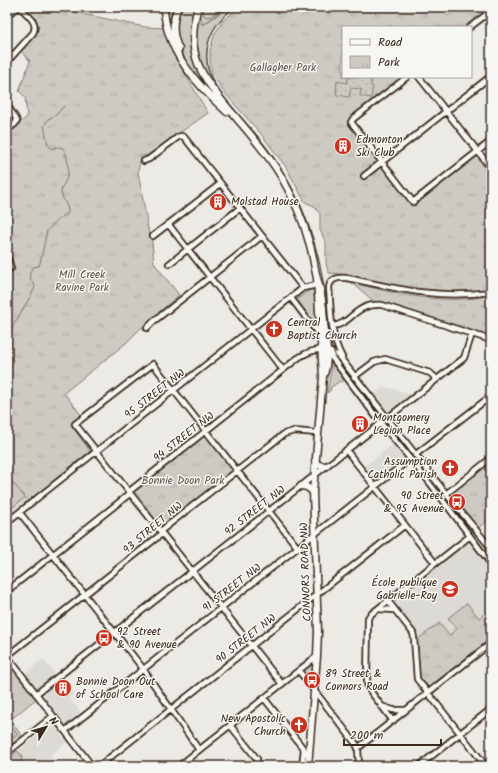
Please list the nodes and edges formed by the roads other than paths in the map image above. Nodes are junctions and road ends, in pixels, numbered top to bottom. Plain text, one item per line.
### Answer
1 (19, 7) edge
2 (164, 7) edge
3 (178, 7) edge
4 (198, 7) edge
5 (483, 7) edge
6 (9, 11) edge
7 (490, 13) edge
8 (471, 26) edge
9 (7, 62) edge
10 (491, 76) edge
11 (406, 78) edge
12 (421, 78) edge
13 (196, 80) junction
14 (7, 105) edge
15 (446, 111) junction
16 (243, 127) junction
17 (7, 130) edge
18 (491, 141) edge
19 (478, 151) junction
20 (144, 161) dead end
21 (382, 162) junction
22 (491, 168) edge
23 (364, 176) dead end
24 (220, 184) junction
25 (240, 208) junction
26 (168, 224) junction
27 (153, 236) dead end
28 (262, 236) junction
29 (187, 249) junction
30 (7, 256) edge
31 (169, 264) dead end
32 (11, 268) dead end
33 (209, 277) junction
34 (317, 282) junction
35 (303, 288) junction
36 (491, 292) edge
37 (291, 298) junction
38 (333, 326) junction
39 (147, 328) dead end
40 (251, 330) junction
41 (472, 334) junction
42 (320, 336) junction
43 (491, 340) edge
44 (323, 349) junction
45 (336, 364) junction
46 (348, 368) junction
47 (283, 370) junction
48 (324, 374) junction
49 (354, 377) junction
50 (437, 379) junction
51 (174, 391) junction
52 (491, 396) edge
53 (387, 418) junction
54 (381, 423) junction
55 (206, 431) junction
56 (317, 433) junction
57 (346, 450) junction
58 (97, 452) junction
59 (415, 456) junction
60 (491, 458) edge
61 (410, 459) junction
62 (315, 461) junction
63 (326, 466) junction
64 (238, 471) junction
65 (314, 476) junction
66 (301, 486) junction
67 (375, 487) junction
68 (313, 492) junction
69 (129, 493) junction
70 (446, 494) junction
71 (269, 511) junction
72 (20, 513) junction
73 (7, 522) edge
74 (405, 525) junction
75 (161, 533) junction
76 (315, 534) junction
77 (470, 536) junction
78 (298, 548) junction
79 (491, 548) edge
80 (53, 555) junction
81 (435, 563) junction
82 (491, 564) edge
83 (192, 572) junction
84 (316, 583) junction
85 (324, 590) junction
86 (7, 591) edge
87 (85, 595) junction
88 (317, 595) junction
89 (388, 601) junction
90 (221, 608) junction
91 (378, 609) junction
92 (395, 610) junction
93 (114, 633) junction
94 (491, 644) edge
95 (252, 646) junction
96 (7, 656) edge
97 (317, 656) junction
98 (143, 669) junction
99 (299, 671) junction
100 (282, 684) junction
101 (314, 691) junction
102 (428, 693) junction
103 (36, 694) junction
104 (264, 698) junction
105 (381, 706) junction
106 (491, 709) edge
107 (170, 710) junction
108 (406, 710) junction
109 (54, 716) junction
110 (393, 720) junction
111 (230, 725) junction
112 (65, 731) junction
113 (460, 733) junction
114 (358, 748) junction
115 (304, 749) junction
116 (199, 750) junction
117 (7, 753) edge
118 (309, 756) junction
119 (88, 761) junction
120 (257, 764) edge
121 (82, 766) edge
122 (92, 766) edge
123 (99, 766) edge
124 (178, 766) edge
125 (302, 766) edge
126 (308, 766) edge
127 (359, 766) edge
128 (419, 766) edge
129 (486, 766) edge

1 - 6 main road
1 - 9 street
2 - 13 main road, CONNORS ROAD NW
3 - 13 main road
4 - 16 main road, CONNORS ROAD NW
5 - 7 main road
7 - 8 street
10 - 15 street
11 - 21 street
12 - 15 street
13 - 16 main road, CONNORS ROAD NW
14 - 17 street
15 - 19 street
15 - 21 street
16 - 34 main road, CONNORS ROAD NW
18 - 19 street
19 - 21 street
19 - 22 street
20 - 24 street
21 - 23 street
24 - 25 street
24 - 26 street
25 - 28 street
25 - 29 street
26 - 27 street
26 - 29 street
28 - 33 street
28 - 35 street
29 - 31 street
29 - 33 street
30 - 32 street
33 - 39 street
33 - 40 street
34 - 35 street, 95 STREET NW
34 - 42 main road, CONNORS ROAD NW
34 - 44 main road, CONNORS ROAD NW
35 - 37 street, 95 STREET NW
36 - 38 street
37 - 40 street, 95 STREET NW
37 - 42 street
38 - 41 street
38 - 46 street
40 - 47 street
40 - 51 street, 95 STREET NW
41 - 43 street
41 - 50 street, 92 STREET NW
42 - 44 main road, CONNORS ROAD NW
44 - 45 street
44 - 46 street
44 - 47 street, 94 STREET NW
44 - 48 main road, CONNORS ROAD NW
45 - 48 street
45 - 54 street
46 - 49 street
47 - 55 street, 94 STREET NW
48 - 56 main road, CONNORS ROAD NW
49 - 50 street
49 - 53 street
50 - 53 street, 92 STREET NW
51 - 55 street
51 - 58 street, 95 STREET NW
51 - 58 street
52 - 59 street
53 - 54 street, 92 STREET NW
53 - 59 street
54 - 57 street, 92 STREET NW
54 - 61 street
55 - 64 street
55 - 69 street, 94 STREET NW
56 - 62 main road, CONNORS ROAD NW
56 - 64 street, 93 STREET NW
57 - 63 street, 92 STREET NW
57 - 67 street
58 - 69 street
58 - 72 street, 95 STREET NW
59 - 70 street
60 - 70 street
61 - 67 street, 91 STREET NW
61 - 77 street
62 - 63 main road
62 - 65 main road, CONNORS ROAD NW
63 - 65 street, 92 STREET NW
64 - 71 street
64 - 75 street, 93 STREET NW
65 - 66 street, 92 STREET NW
65 - 68 main road, CONNORS ROAD NW
66 - 68 main road
66 - 71 street, 92 STREET NW
67 - 74 street
67 - 76 street, 91 STREET NW
68 - 76 main road, CONNORS ROAD NW
69 - 75 street
69 - 80 street, 94 STREET NW
70 - 79 street
71 - 78 street
71 - 83 street, 92 STREET NW
72 - 73 street, 95 STREET NW
72 - 80 street
74 - 81 street
74 - 85 street, 90 STREET NW
75 - 83 street
75 - 87 street, 93 STREET NW
76 - 78 street, 91 STREET NW
76 - 84 main road, CONNORS ROAD NW
77 - 81 street
77 - 82 street
78 - 90 street, 91 STREET NW
80 - 86 street, 94 STREET NW
80 - 87 street
81 - 89 street
83 - 90 street
83 - 93 street, 92 STREET NW
84 - 85 main road
84 - 88 main road, CONNORS ROAD NW
85 - 88 street, 90 STREET NW
87 - 93 street
87 - 96 street, 93 STREET NW
88 - 95 street, 90 STREET NW
88 - 97 main road, CONNORS ROAD NW
89 - 91 street
89 - 92 street
90 - 95 street
90 - 98 street, 91 STREET NW
91 - 92 street
91 - 105 street
92 - 102 street
93 - 98 street
93 - 103 street, 92 STREET NW
94 - 102 street
95 - 100 street
95 - 107 street, 90 STREET NW
96 - 103 street
97 - 99 street
97 - 101 main road, CONNORS ROAD NW
98 - 107 street
98 - 112 street, 91 STREET NW
99 - 100 street
99 - 101 street
100 - 104 street
101 - 114 street
101 - 118 main road, CONNORS ROAD NW
102 - 108 street
102 - 113 street
103 - 109 street
104 - 111 street
104 - 115 street
105 - 108 street
105 - 110 street
106 - 113 street
107 - 116 street
107 - 123 street, 90 STREET NW
108 - 110 street
109 - 112 street
109 - 117 street
110 - 114 street
111 - 116 street
111 - 120 street
112 - 119 street
113 - 128 street
113 - 129 street
114 - 127 street
115 - 118 street
115 - 125 street
116 - 124 street
118 - 126 main road, CONNORS ROAD NW
119 - 121 street
119 - 122 street

